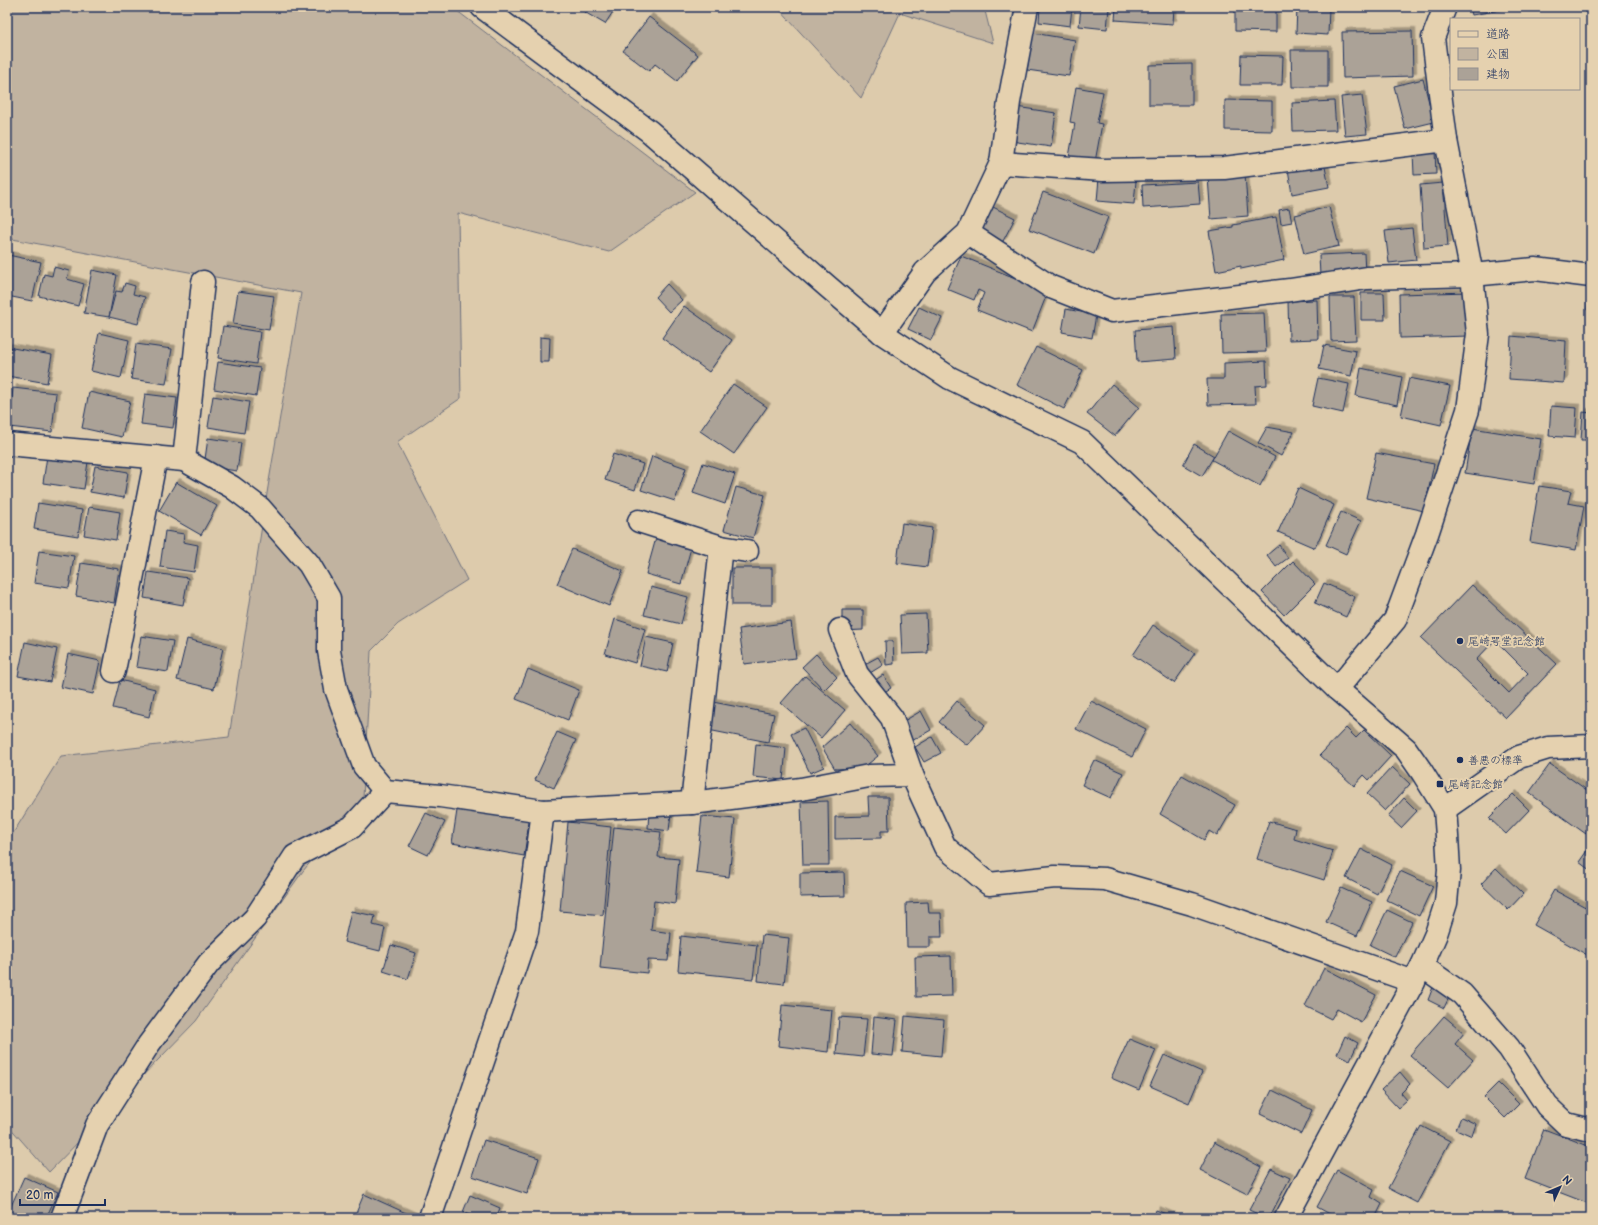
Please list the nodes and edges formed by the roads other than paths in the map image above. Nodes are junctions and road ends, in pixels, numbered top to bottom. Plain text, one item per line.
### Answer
1 (482, 7) edge
2 (1027, 7) edge
3 (1446, 7) edge
4 (1446, 140) junction
5 (1001, 163) junction
6 (968, 233) junction
7 (1472, 275) junction
8 (1591, 276) edge
9 (203, 282) dead end
10 (882, 333) junction
11 (7, 444) edge
12 (156, 457) junction
13 (184, 460) junction
14 (639, 521) dead end
15 (721, 546) junction
16 (747, 551) dead end
17 (840, 630) dead end
18 (114, 671) dead end
19 (1337, 689) junction
20 (1591, 746) edge
21 (912, 775) junction
22 (385, 791) junction
23 (692, 803) junction
24 (1445, 809) junction
25 (543, 811) junction
26 (1418, 974) junction
27 (1591, 1130) edge
28 (62, 1218) edge
29 (430, 1218) edge
30 (1286, 1218) edge

1 - 10 street
2 - 5 street
3 - 4 street
4 - 5 street
4 - 7 street
5 - 6 street
6 - 7 street
6 - 10 street
7 - 8 street
7 - 19 street
9 - 13 street
10 - 19 street
11 - 12 street
12 - 13 street
12 - 18 street
13 - 22 street
14 - 15 street
15 - 16 street
15 - 23 street
17 - 21 street
19 - 24 street
20 - 24 street
21 - 23 street
21 - 26 street
22 - 25 street
22 - 28 street
23 - 25 street
24 - 26 street
25 - 29 street
26 - 27 street
26 - 30 street

